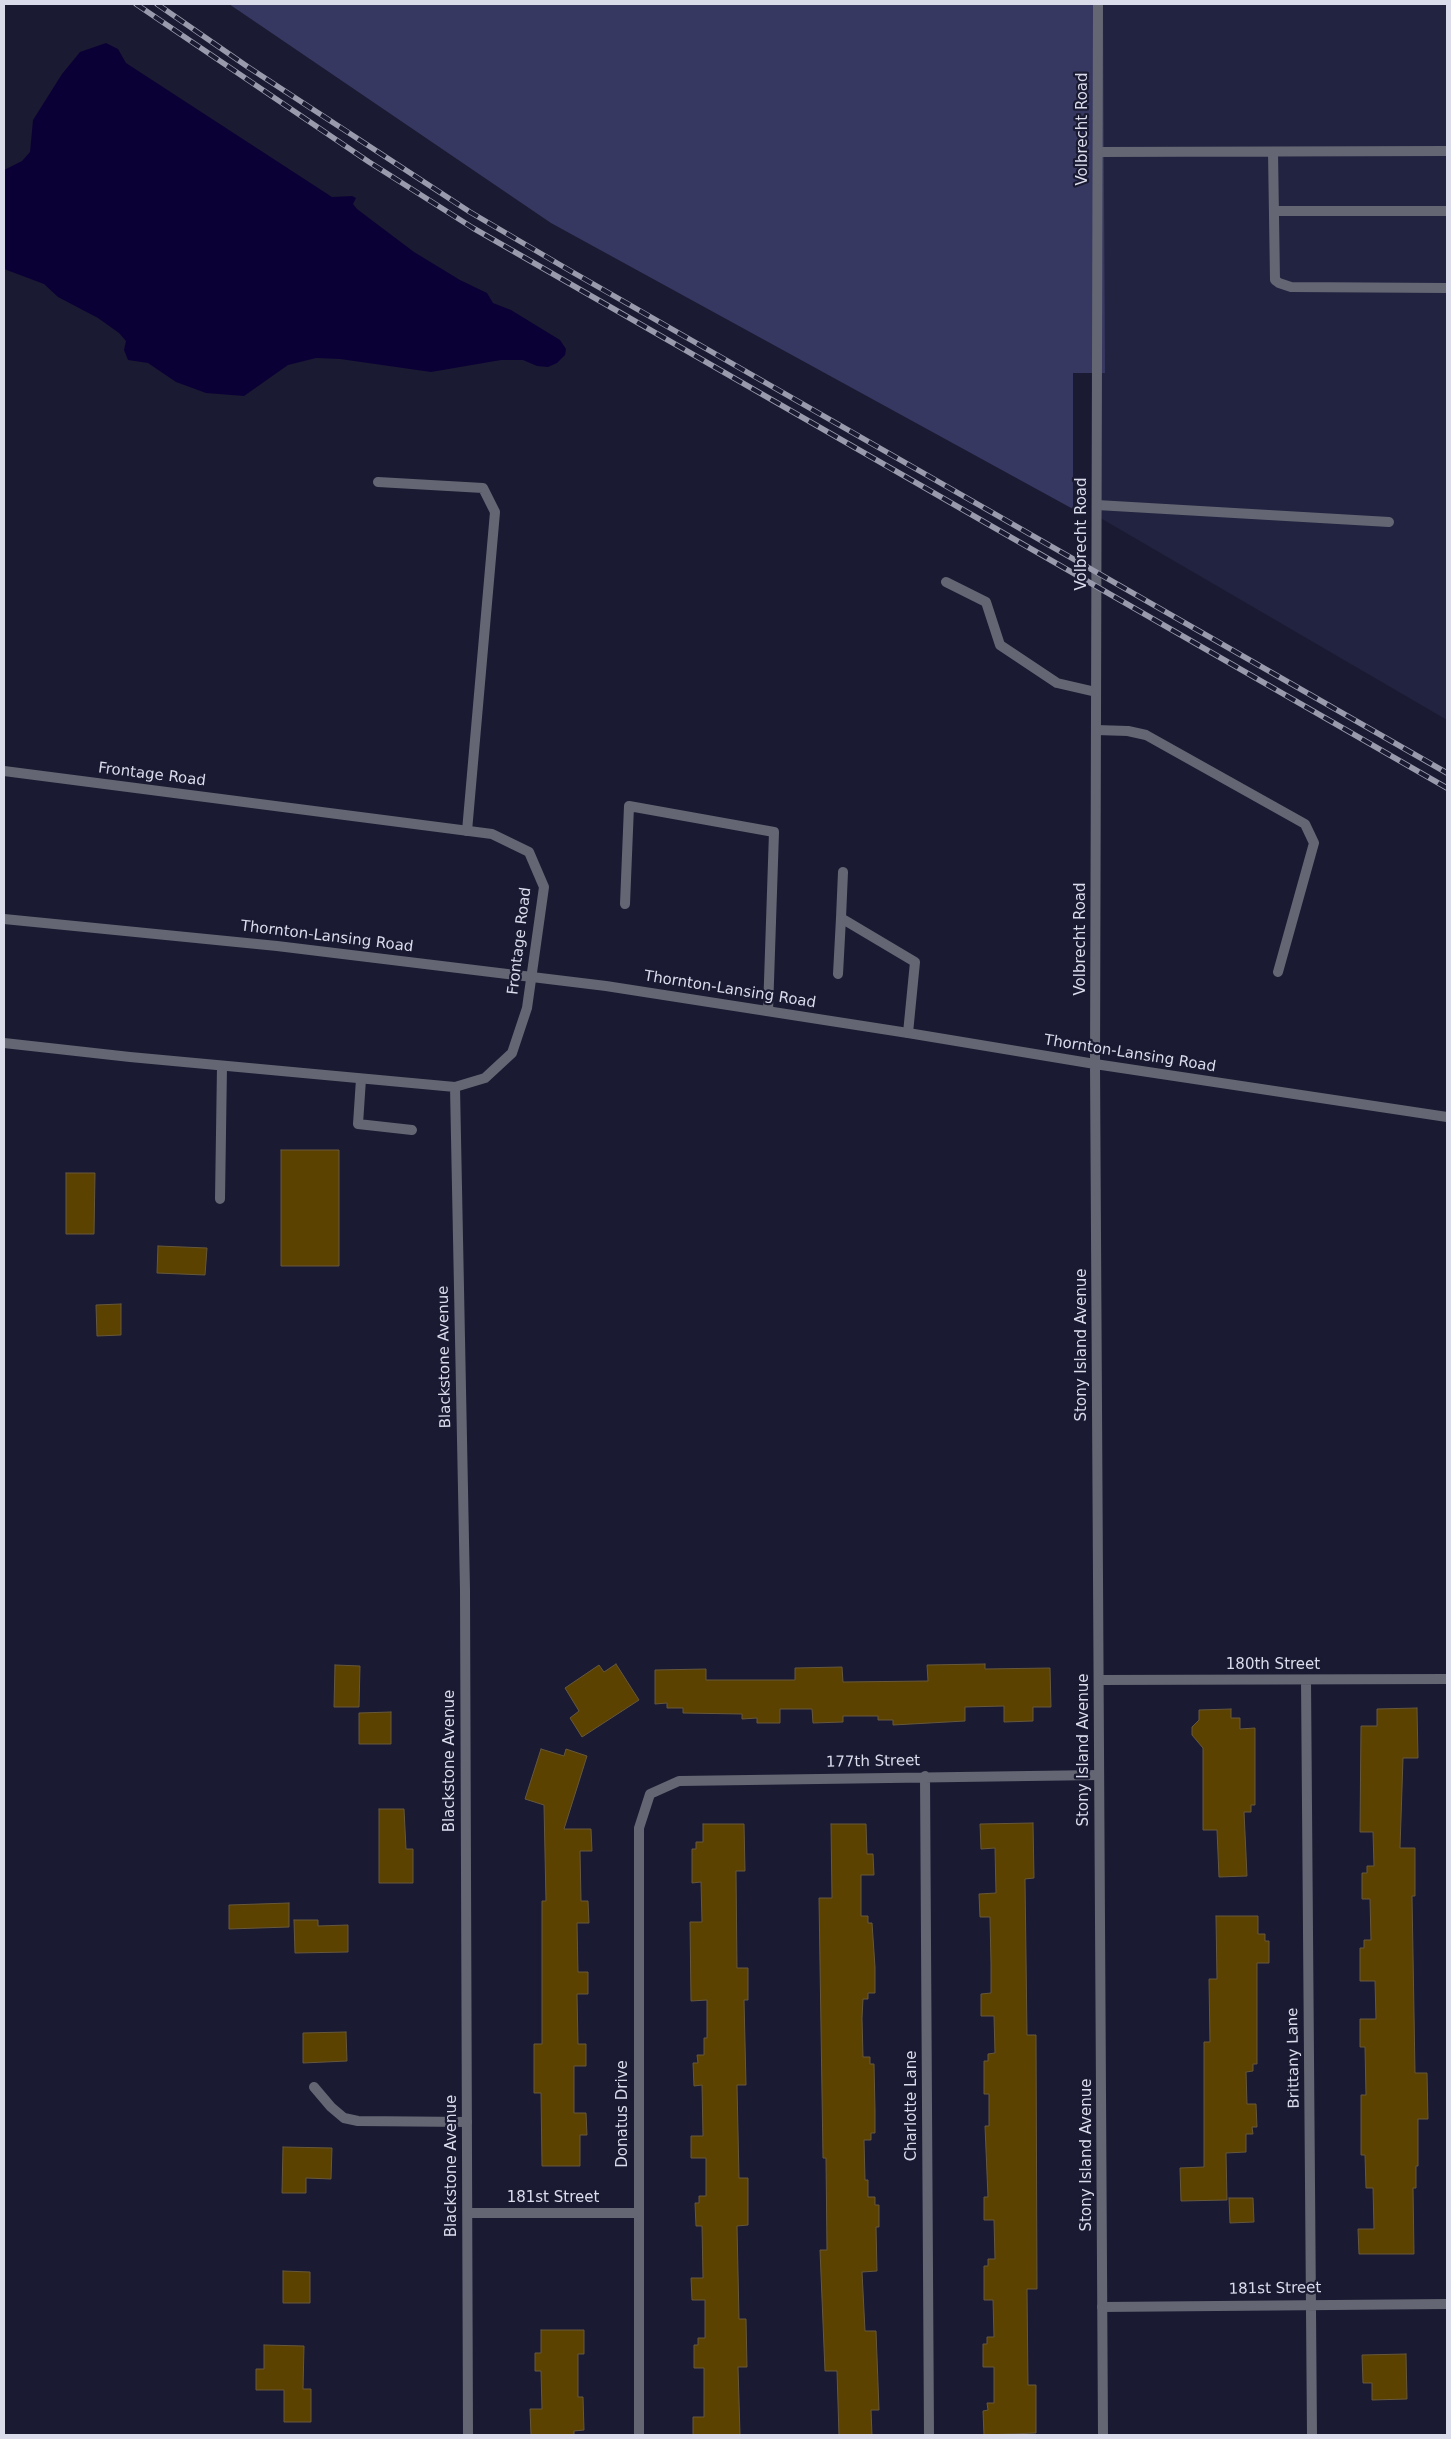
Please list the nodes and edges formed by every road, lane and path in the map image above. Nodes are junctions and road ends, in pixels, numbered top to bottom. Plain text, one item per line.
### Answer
1 (1098, 4) edge
2 (1447, 151) edge
3 (1098, 152) junction
4 (1273, 152) junction
5 (1274, 211) junction
6 (1447, 211) edge
7 (1447, 288) edge
8 (378, 482) dead end
9 (1097, 506) junction
10 (1388, 522) dead end
11 (946, 582) dead end
12 (1096, 692) junction
13 (1096, 730) junction
14 (4, 771) edge
15 (467, 831) junction
16 (843, 872) dead end
17 (625, 904) dead end
18 (841, 918) junction
19 (4, 919) edge
20 (1278, 972) dead end
21 (838, 974) dead end
22 (531, 976) junction
23 (768, 1011) junction
24 (908, 1032) junction
25 (4, 1043) edge
26 (1095, 1064) junction
27 (222, 1066) junction
28 (361, 1078) junction
29 (456, 1087) junction
30 (1447, 1117) edge
31 (412, 1130) dead end
32 (220, 1199) dead end
33 (1447, 1679) edge
34 (1099, 1680) junction
35 (1306, 1680) junction
36 (1099, 1774) junction
37 (926, 1776) junction
38 (650, 1794) joint
39 (314, 2087) dead end
40 (467, 2122) junction
41 (468, 2213) junction
42 (638, 2213) junction
43 (1312, 2304) junction
44 (1447, 2304) edge
45 (1102, 2307) junction
46 (468, 2435) edge
47 (639, 2435) edge
48 (929, 2435) edge
49 (1103, 2435) edge
50 (1312, 2435) edge

1 - 3 street, Volbrecht Road
2 - 4 street
3 - 4 street
3 - 9 street, Volbrecht Road
4 - 5 street
5 - 6 street
5 - 7 street
8 - 15 street
9 - 10 street
9 - 12 street, Volbrecht Road
11 - 12 street
12 - 13 street, Volbrecht Road
13 - 20 street
13 - 26 street, Volbrecht Road
14 - 15 street, Frontage Road
15 - 22 street, Frontage Road
16 - 18 street
17 - 23 street
18 - 21 street
18 - 24 street
19 - 22 street, Thornton-Lansing Road
22 - 23 street, Thornton-Lansing Road
22 - 29 street, Frontage Road
23 - 24 street, Thornton-Lansing Road
24 - 26 street, Thornton-Lansing Road
25 - 27 street, Frontage Road
26 - 30 street, Thornton-Lansing Road
26 - 34 street, Stony Island Avenue
27 - 28 street, Frontage Road
27 - 32 street
28 - 29 street, Frontage Road
28 - 31 street
29 - 40 street, Blackstone Avenue
33 - 35 street, 180th Street
34 - 35 street, 180th Street
34 - 36 street, Stony Island Avenue
35 - 43 street, Brittany Lane
36 - 37 street, 177th Street
36 - 45 street, Stony Island Avenue
37 - 38 street, 177th Street
37 - 48 street, Charlotte Lane
38 - 42 street, Donatus Drive
39 - 40 street
40 - 41 street, Blackstone Avenue
41 - 42 street, 181st Street
41 - 46 street, Blackstone Avenue
42 - 47 street, Donatus Drive
43 - 44 street, 181st Street
43 - 45 street, 181st Street
43 - 50 street, Brittany Lane
45 - 49 street, Stony Island Avenue

